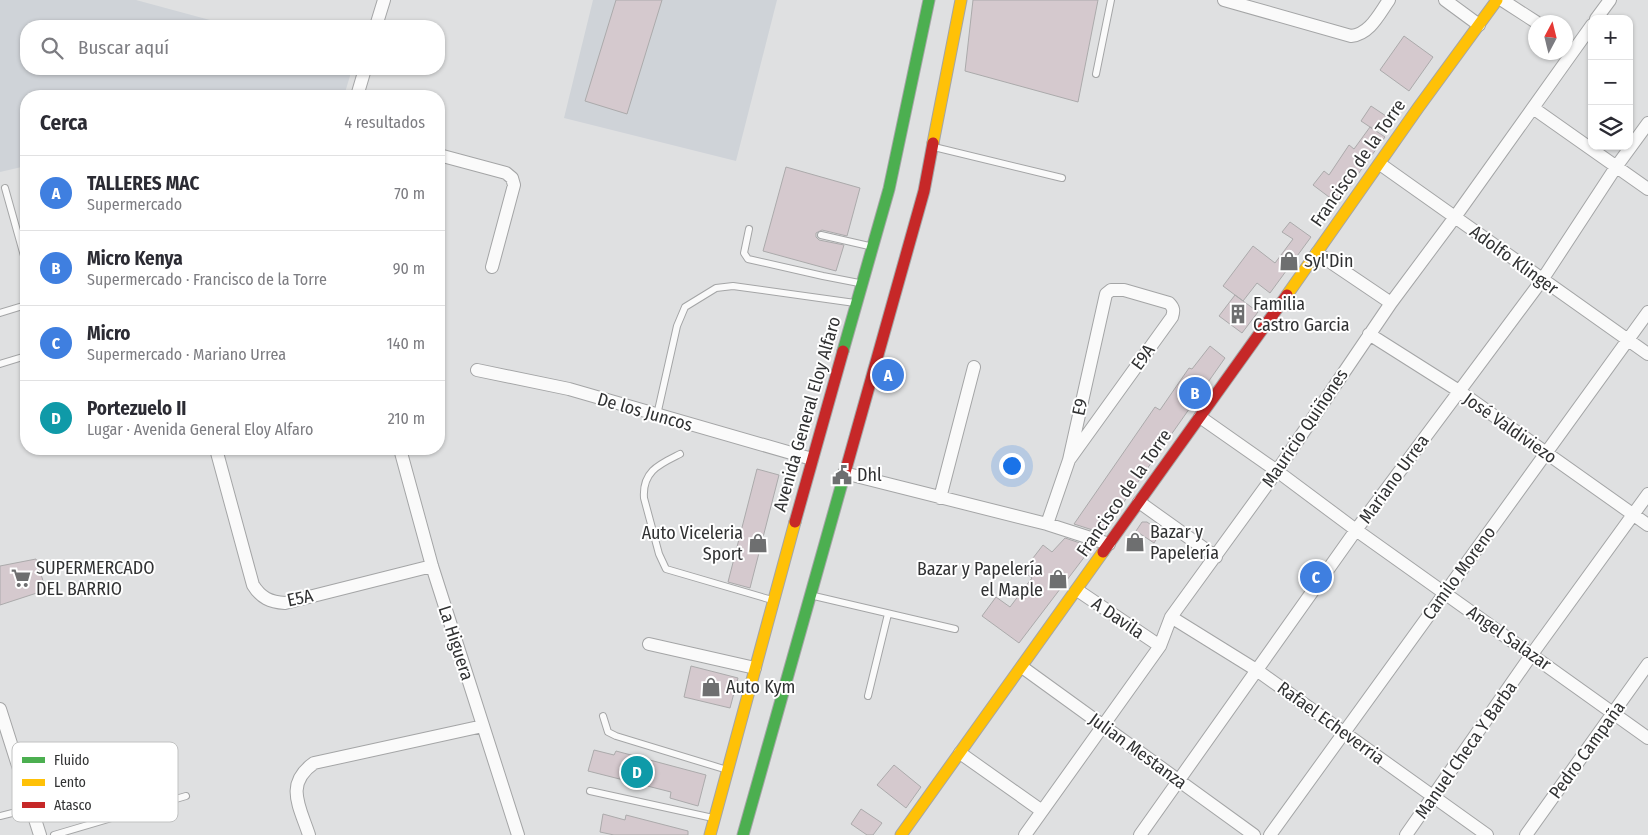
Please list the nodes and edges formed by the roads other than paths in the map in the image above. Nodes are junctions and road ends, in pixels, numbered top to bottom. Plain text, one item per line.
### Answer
1 (384, 0) edge
2 (929, 0) edge
3 (961, 0) edge
4 (1111, 0) edge
5 (1224, 0) edge
6 (1389, 0) edge
7 (1445, 0) edge
8 (1497, 0) edge
9 (1502, 0) edge
10 (1610, 0) edge
11 (1599, 15) edge
12 (1528, 17) edge
13 (378, 20) edge
14 (1479, 25) junction
15 (1588, 29) edge
16 (1573, 42) edge
17 (1561, 60) edge
18 (1096, 74) dead end
19 (363, 75) edge
20 (359, 90) edge
21 (1533, 108) junction
22 (1648, 123) edge
23 (933, 147) junction
24 (445, 157) edge
25 (1380, 164) junction
26 (1616, 167) junction
27 (1062, 178) dead end
28 (4, 188) dead end
29 (1648, 189) edge
30 (1455, 217) junction
31 (749, 229) dead end
32 (821, 235) dead end
33 (20, 243) edge
34 (873, 247) junction
35 (1317, 253) junction
36 (492, 267) dead end
37 (1542, 280) junction
38 (862, 284) junction
39 (1110, 290) joint
40 (857, 303) junction
41 (1391, 303) junction
42 (20, 306) edge
43 (1648, 312) edge
44 (0, 313) edge
45 (1369, 334) junction
46 (1627, 340) junction
47 (1648, 354) edge
48 (20, 358) edge
49 (0, 364) edge
50 (974, 367) dead end
51 (477, 370) dead end
52 (1459, 391) junction
53 (658, 416) junction
54 (1200, 417) junction
55 (1546, 453) junction
56 (680, 454) dead end
57 (218, 455) edge
58 (402, 455) edge
59 (812, 459) junction
60 (1069, 460) junction
61 (1277, 471) junction
62 (844, 472) junction
63 (1648, 494) edge
64 (940, 498) junction
65 (1139, 502) junction
66 (1633, 514) junction
67 (1047, 524) junction
68 (1648, 525) edge
69 (1356, 530) junction
70 (1109, 544) junction
71 (1216, 557) junction
72 (432, 566) junction
73 (1076, 590) junction
74 (1445, 593) junction
75 (810, 595) junction
76 (773, 601) junction
77 (888, 614) junction
78 (1171, 617) junction
79 (955, 629) dead end
80 (649, 644) dead end
81 (1160, 646) junction
82 (1532, 654) junction
83 (1648, 664) edge
84 (1022, 667) junction
85 (755, 668) junction
86 (1258, 671) junction
87 (868, 696) dead end
88 (0, 709) edge
89 (1613, 713) junction
90 (602, 716) dead end
91 (483, 726) junction
92 (1103, 726) junction
93 (3, 731) edge
94 (1344, 732) junction
95 (1648, 738) edge
96 (960, 753) junction
97 (12, 755) edge
98 (727, 770) junction
99 (1178, 781) junction
100 (590, 790) dead end
101 (186, 796) dead end
102 (1433, 797) junction
103 (178, 798) edge
104 (1042, 811) junction
105 (714, 818) junction
106 (36, 822) edge
107 (98, 822) edge
108 (40, 835) edge
109 (54, 835) edge
110 (309, 835) edge
111 (518, 835) edge
112 (710, 835) edge
113 (743, 835) edge
114 (901, 835) edge
115 (1026, 835) edge
116 (1140, 835) edge
117 (1254, 835) edge
118 (1270, 835) edge
119 (1406, 835) edge
120 (1486, 835) edge
121 (1526, 835) edge

1 - 13 street
2 - 34 main road, Avenida General Eloy Alfaro
3 - 23 main road
4 - 18 lane
5 - 6 street
7 - 14 street
8 - 14 main road, Francisco de la Torre
9 - 12 street
10 - 11 street
14 - 25 main road, Francisco de la Torre
15 - 16 street, Mauricio Quiñones
17 - 21 street, Mauricio Quiñones
19 - 20 street
21 - 26 street
21 - 30 street, Mauricio Quiñones
22 - 26 street, Mariano Urrea
23 - 27 lane
23 - 62 main road
24 - 36 street
25 - 30 street, Adolfo Klinger
25 - 35 main road, Francisco de la Torre
26 - 29 street
26 - 37 street, Mariano Urrea
28 - 33 lane
30 - 37 street, Adolfo Klinger
30 - 41 street, Mauricio Quiñones
31 - 38 lane
32 - 34 lane
34 - 38 main road, Avenida General Eloy Alfaro
35 - 41 street
35 - 54 main road, Francisco de la Torre
37 - 46 street, Adolfo Klinger
37 - 52 street, Mariano Urrea
38 - 40 main road, Avenida General Eloy Alfaro
39 - 60 street, E9
39 - 60 street, E9A
40 - 53 lane
40 - 59 main road, Avenida General Eloy Alfaro
41 - 45 street, Mauricio Quiñones
42 - 44 lane
43 - 46 street, Camilo Moreno
45 - 52 street, José Valdiviezo
45 - 61 street, Mauricio Quiñones
46 - 47 street, Adolfo Klinger
46 - 55 street, Camilo Moreno
48 - 49 lane
50 - 64 street
51 - 53 street, De los Juncos
52 - 55 street, José Valdiviezo
52 - 69 street, Mariano Urrea
53 - 59 street, De los Juncos
54 - 61 street, Angel Salazar
54 - 65 main road, Francisco de la Torre
55 - 66 street, José Valdiviezo
55 - 74 street, Camilo Moreno
56 - 76 lane
57 - 72 street, E5A
58 - 72 street, La Higuera
59 - 76 main road, Avenida General Eloy Alfaro
60 - 67 street, E9
61 - 69 street, Angel Salazar
61 - 71 street, Mauricio Quiñones
62 - 64 street
62 - 75 main road
63 - 66 street, Manuel Checa Y Barba
64 - 67 street
65 - 70 main road, Francisco de la Torre
65 - 71 street
66 - 68 street, José Valdiviezo
66 - 82 street, Manuel Checa Y Barba
67 - 70 street
69 - 74 street, Angel Salazar
69 - 86 street, Mariano Urrea
70 - 73 main road, Francisco de la Torre
71 - 78 street, Mauricio Quiñones
72 - 91 street, La Higuera
73 - 81 street, A Davila
73 - 84 main road, Francisco de la Torre
74 - 82 street, Angel Salazar
74 - 94 street, Camilo Moreno
75 - 77 lane
75 - 113 main road
76 - 85 main road, Avenida General Eloy Alfaro
77 - 79 lane
77 - 87 lane
78 - 81 street, Mauricio Quiñones
78 - 86 street, Rafael Echeverria
80 - 85 street
81 - 92 street, Mauricio Quiñones
82 - 89 street, Angel Salazar
82 - 102 street, Manuel Checa Y Barba
83 - 89 street, Pedro Campaña
84 - 92 street, Julian Mestanza
84 - 96 main road, Francisco de la Torre
85 - 98 main road, Avenida General Eloy Alfaro
86 - 94 street, Rafael Echeverria
86 - 99 street, Mariano Urrea
88 - 93 street
89 - 95 street, Angel Salazar
89 - 121 street, Pedro Campaña
90 - 98 lane
91 - 110 street
91 - 111 street, La Higuera
92 - 99 street, Julian Mestanza
92 - 104 street, Mauricio Quiñones
93 - 97 street
94 - 102 street, Rafael Echeverria
94 - 118 street, Camilo Moreno
96 - 104 street
96 - 114 main road, Francisco de la Torre
98 - 105 main road, Avenida General Eloy Alfaro
99 - 116 street, Mariano Urrea
99 - 117 street, Julian Mestanza
100 - 105 lane
101 - 103 lane
102 - 119 street, Manuel Checa Y Barba
102 - 120 street, Rafael Echeverria
104 - 115 street, Mauricio Quiñones
105 - 112 main road, Avenida General Eloy Alfaro
106 - 108 street
107 - 109 lane

